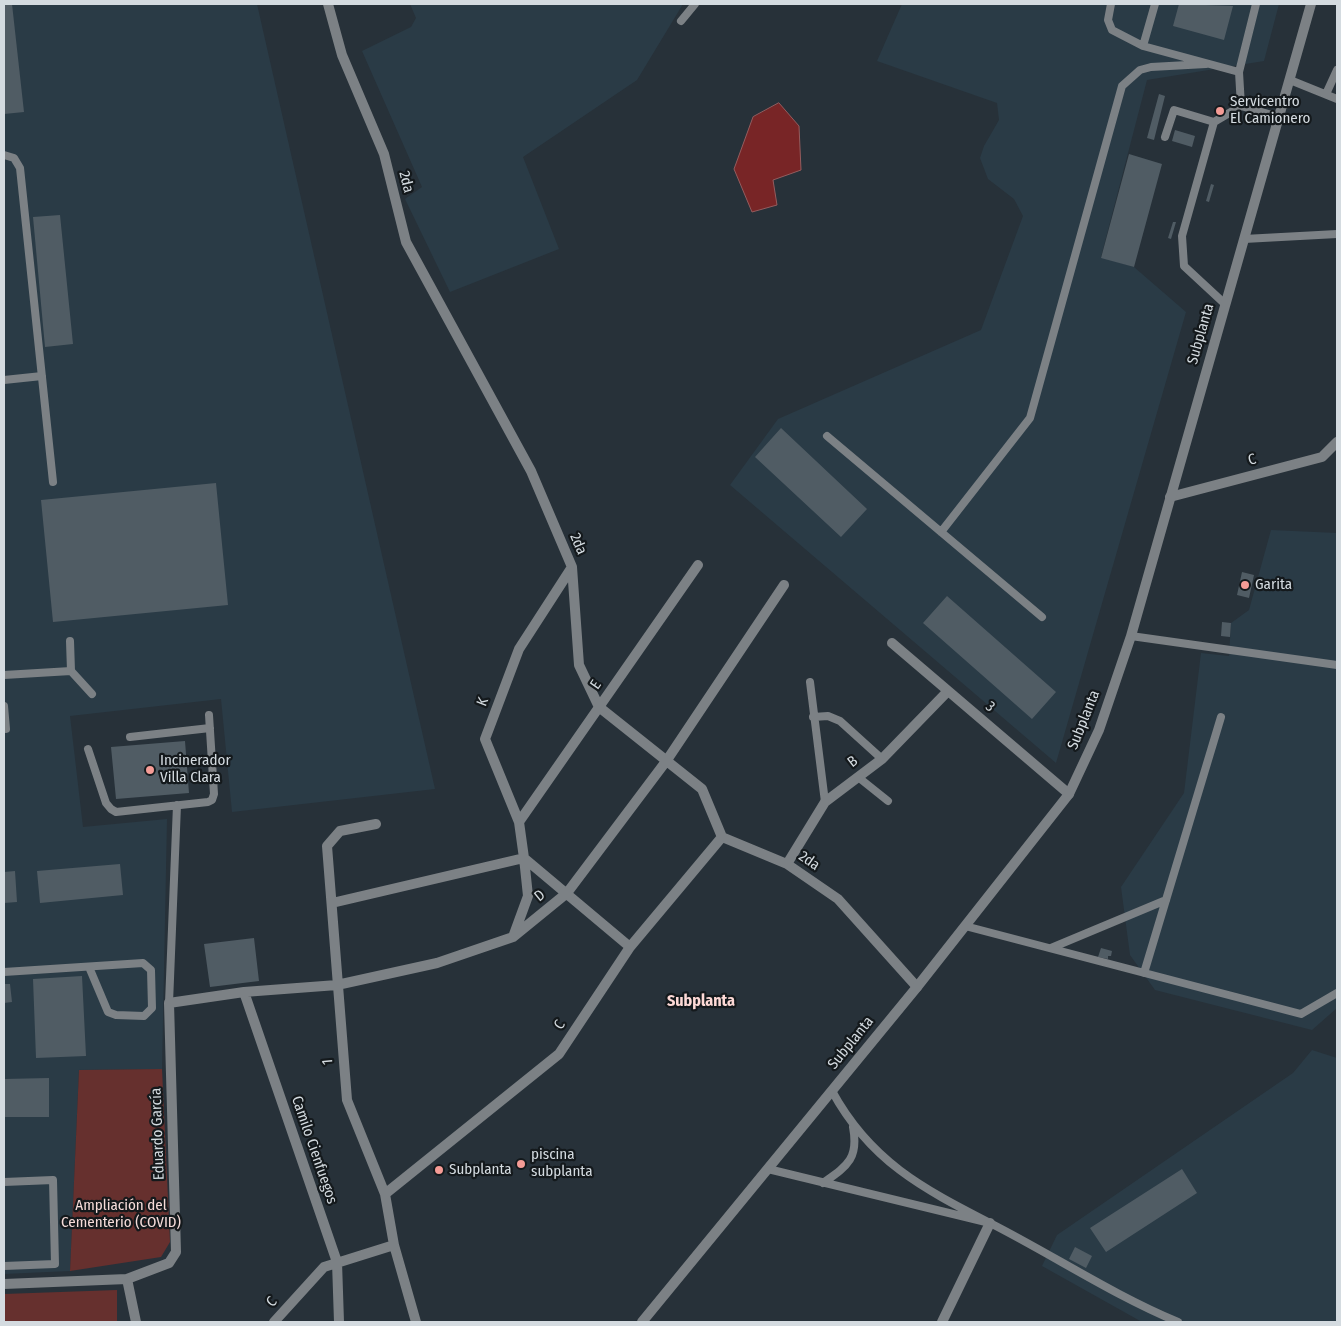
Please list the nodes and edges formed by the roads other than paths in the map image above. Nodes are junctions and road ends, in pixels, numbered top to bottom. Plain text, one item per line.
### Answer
1 (328, 4) edge
2 (695, 4) edge
3 (1112, 4) edge
4 (1155, 4) edge
5 (1256, 4) edge
6 (1311, 4) edge
7 (681, 21) dead end
8 (1143, 46) junction
9 (1206, 64) junction
10 (1337, 70) edge
11 (1239, 72) junction
12 (1290, 80) junction
13 (1326, 94) junction
14 (1337, 99) edge
15 (1241, 106) junction
16 (1279, 117) junction
17 (1214, 122) junction
18 (1166, 136) dead end
19 (4, 156) edge
20 (1337, 234) edge
21 (1244, 239) junction
22 (1225, 304) junction
23 (42, 376) junction
24 (4, 380) edge
25 (827, 436) dead end
26 (1337, 442) edge
27 (53, 482) dead end
28 (1170, 497) junction
29 (941, 532) junction
30 (698, 565) dead end
31 (572, 567) junction
32 (784, 585) dead end
33 (1042, 617) dead end
34 (1131, 636) junction
35 (70, 641) dead end
36 (892, 643) dead end
37 (1337, 665) edge
38 (71, 671) junction
39 (4, 675) edge
40 (810, 682) dead end
41 (948, 691) junction
42 (92, 694) dead end
43 (4, 706) edge
44 (599, 707) junction
45 (209, 715) dead end
46 (813, 717) junction
47 (1221, 717) dead end
48 (210, 728) junction
49 (6, 729) dead end
50 (130, 737) dead end
51 (88, 749) dead end
52 (882, 759) junction
53 (667, 760) junction
54 (858, 777) junction
55 (1069, 794) junction
56 (888, 801) dead end
57 (826, 802) junction
58 (177, 806) junction
59 (519, 822) junction
60 (376, 824) dead end
61 (722, 837) junction
62 (524, 858) junction
63 (787, 864) junction
64 (566, 894) junction
65 (1166, 900) junction
66 (332, 903) junction
67 (965, 926) junction
68 (513, 938) junction
69 (630, 948) junction
70 (1051, 948) junction
71 (89, 967) junction
72 (4, 972) edge
73 (1144, 973) junction
74 (336, 985) junction
75 (917, 986) junction
76 (244, 992) junction
77 (1337, 993) edge
78 (169, 1003) junction
79 (832, 1091) junction
80 (853, 1126) junction
81 (768, 1169) junction
82 (4, 1182) edge
83 (823, 1183) junction
84 (385, 1194) junction
85 (990, 1223) junction
86 (394, 1245) junction
87 (337, 1262) junction
88 (4, 1266) edge
89 (127, 1279) junction
90 (4, 1284) edge
91 (136, 1322) edge
92 (274, 1322) edge
93 (339, 1322) edge
94 (416, 1322) edge
95 (642, 1322) edge
96 (942, 1322) edge
97 (1178, 1322) edge

1 - 31 street, 2da
2 - 7 lane
3 - 8 lane
4 - 8 lane
5 - 11 lane
6 - 12 street, Subplanta
8 - 9 lane
9 - 11 lane
9 - 29 lane
10 - 13 lane
11 - 15 lane
12 - 13 lane
12 - 16 street, Subplanta
13 - 14 lane
15 - 16 lane
15 - 17 lane
16 - 21 street, Subplanta
17 - 18 lane
17 - 22 lane
19 - 23 lane
20 - 21 lane
21 - 22 street, Subplanta
22 - 28 street, Subplanta
23 - 24 lane
23 - 27 lane
25 - 29 lane
26 - 28 street, C
28 - 34 street, Subplanta
29 - 33 lane
30 - 44 street, E
31 - 44 street, 2da
31 - 59 street, K
32 - 53 street, D
34 - 37 lane
34 - 55 street, Subplanta
35 - 38 lane
36 - 41 street, 3
38 - 39 lane
38 - 42 lane
40 - 46 lane
41 - 52 street, B
41 - 55 street, 3
43 - 49 lane
44 - 53 street, 2da
44 - 59 street, E
45 - 48 lane
46 - 52 lane
46 - 57 lane
47 - 65 lane
48 - 50 lane
48 - 58 lane
51 - 58 lane
52 - 54 street, B
53 - 61 street, 2da
53 - 64 street, D
54 - 56 lane
54 - 57 street, B
55 - 67 street, Subplanta
57 - 63 street, B
58 - 78 lane
59 - 62 street, K
60 - 66 street, 1
61 - 63 street, 2da
61 - 69 street, C
62 - 64 street
62 - 66 street
62 - 68 street, K
63 - 75 street, 2da
64 - 68 street, D
64 - 69 street
65 - 70 lane
65 - 73 lane
66 - 74 street, 1
67 - 70 lane
67 - 75 street, Subplanta
68 - 74 street, D
69 - 84 street, C
70 - 73 lane
71 - 71 lane
71 - 72 lane
73 - 77 lane
74 - 76 street, D
74 - 84 street, 1
75 - 79 street, Subplanta
76 - 78 street, D
76 - 87 street, Camilo Cienfuegos
78 - 89 street, Eduardo García
79 - 80 lane
79 - 81 street, Subplanta
80 - 83 lane
80 - 85 lane
81 - 83 lane
81 - 95 street, Subplanta
82 - 88 lane
83 - 85 lane
84 - 86 street, 1
85 - 96 street
85 - 97 lane
86 - 87 street, C
86 - 94 street, 1
87 - 92 street, C
87 - 93 street, Camilo Cienfuegos
89 - 90 street, Eduardo García
89 - 91 street

